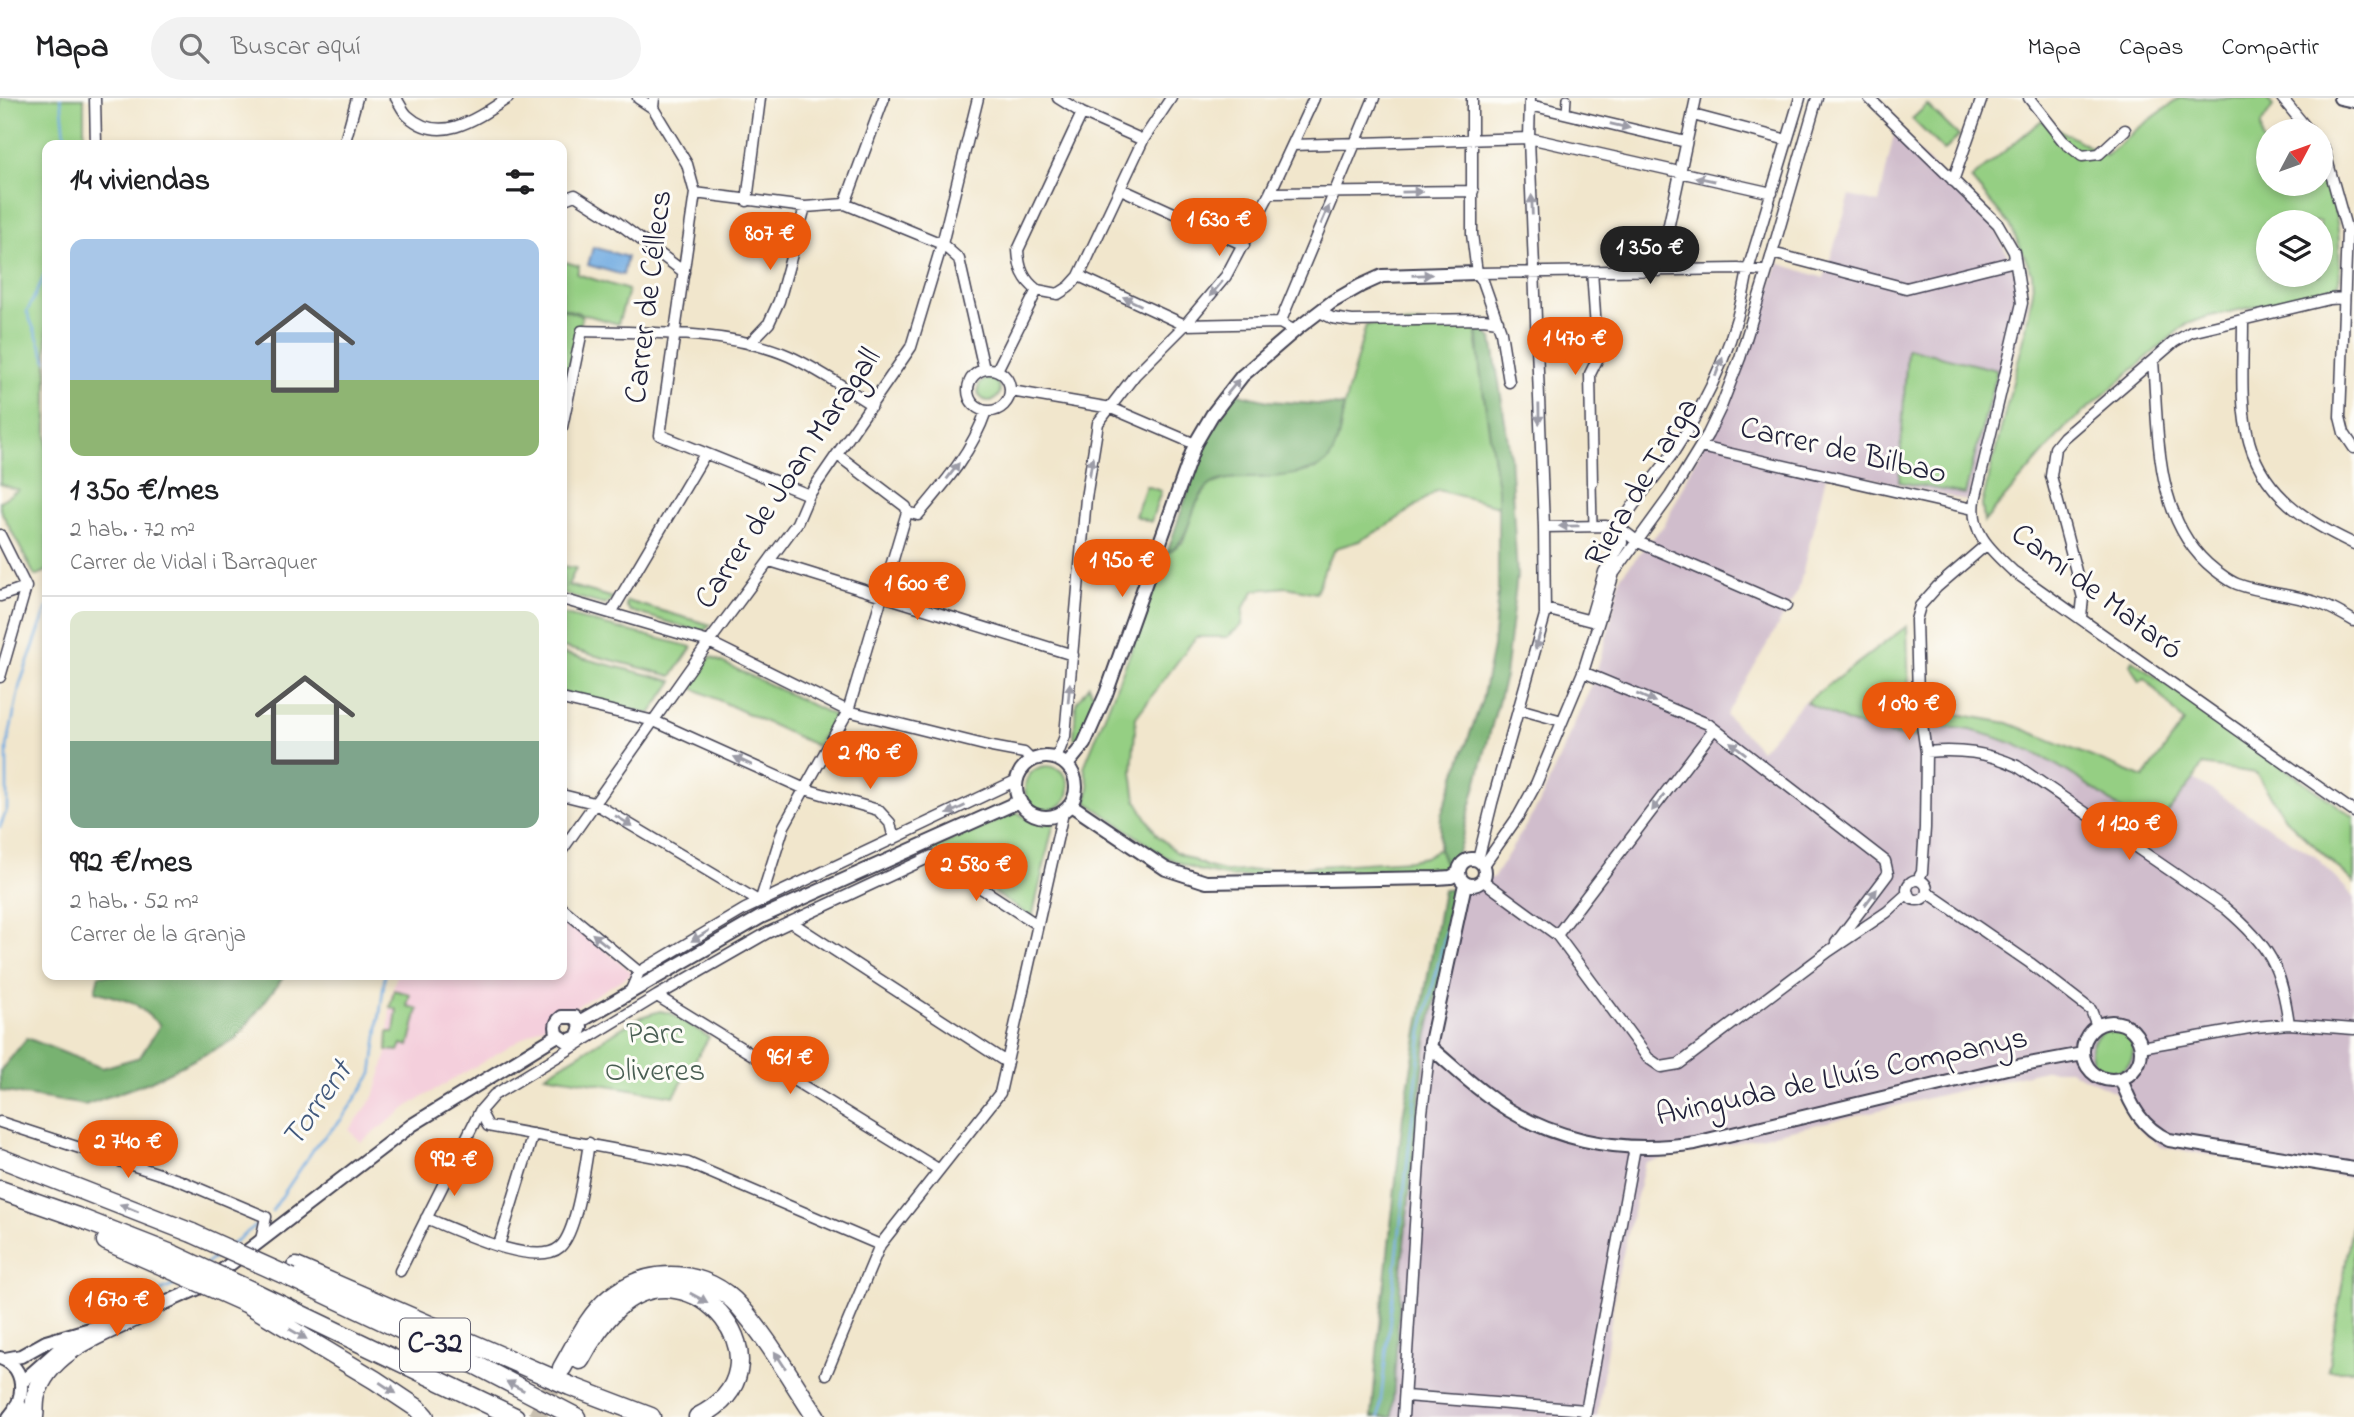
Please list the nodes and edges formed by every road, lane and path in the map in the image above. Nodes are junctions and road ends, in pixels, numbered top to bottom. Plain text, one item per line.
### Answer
1 (95, 98) edge
2 (357, 98) edge
3 (396, 98) edge
4 (508, 98) edge
5 (638, 98) edge
6 (760, 98) edge
7 (884, 98) edge
8 (978, 98) edge
9 (1058, 98) edge
10 (1171, 98) edge
11 (1314, 98) edge
12 (1374, 98) edge
13 (1472, 98) edge
14 (1567, 98) edge
15 (1696, 98) edge
16 (1800, 98) edge
17 (1817, 98) edge
18 (1869, 98) edge
19 (1982, 98) edge
20 (2029, 98) edge
21 (2282, 98) edge
22 (2340, 98) edge
23 (1530, 101) edge
24 (2354, 101) edge
25 (654, 103) edge
26 (1082, 113) junction
27 (1566, 113) junction
28 (1693, 115) junction
29 (2299, 119) edge
30 (2126, 130) dead end
31 (1529, 138) junction
32 (96, 140) edge
33 (345, 140) edge
34 (1143, 140) junction
35 (1787, 140) junction
36 (1472, 141) junction
37 (1686, 142) junction
38 (1355, 144) junction
39 (1293, 145) junction
40 (1679, 174) junction
41 (1953, 181) junction
42 (2333, 181) edge
43 (1121, 189) junction
44 (1473, 191) junction
45 (695, 192) junction
46 (1335, 192) junction
47 (1270, 193) junction
48 (1772, 193) junction
49 (567, 199) edge
50 (747, 201) junction
51 (845, 204) junction
52 (805, 207) junction
53 (942, 244) junction
54 (1244, 244) junction
55 (1772, 253) junction
56 (2015, 261) junction
57 (1748, 270) junction
58 (1592, 271) junction
59 (1659, 271) junction
60 (1767, 271) junction
61 (684, 272) junction
62 (1477, 272) junction
63 (1534, 272) junction
64 (1079, 276) junction
65 (1037, 290) junction
66 (2344, 298) junction
67 (1320, 312) junction
68 (2244, 320) junction
69 (1498, 321) junction
70 (1280, 323) junction
71 (1185, 326) junction
72 (1295, 331) junction
73 (673, 334) junction
74 (750, 344) junction
75 (2153, 361) junction
76 (984, 369) junction
77 (997, 370) junction
78 (1509, 382) dead end
79 (1011, 391) junction
80 (567, 400) edge
81 (872, 405) junction
82 (1111, 408) junction
83 (986, 411) junction
84 (1195, 444) junction
85 (1701, 447) junction
86 (2354, 448) edge
87 (705, 454) junction
88 (839, 456) junction
89 (1591, 483) joint
90 (809, 495) junction
91 (1973, 509) junction
92 (906, 512) junction
93 (1593, 526) junction
94 (1544, 527) junction
95 (1621, 529) junction
96 (0, 535) edge
97 (1638, 542) junction
98 (1987, 544) junction
99 (2354, 544) edge
100 (770, 562) junction
101 (26, 587) junction
102 (881, 595) junction
103 (0, 596) edge
104 (567, 600) edge
105 (1786, 606) dead end
106 (1545, 610) junction
107 (611, 613) junction
108 (2081, 617) junction
109 (1594, 621) junction
110 (2354, 621) edge
111 (709, 642) junction
112 (1073, 655) junction
113 (1583, 672) junction
114 (0, 677) edge
115 (567, 700) edge
116 (1518, 709) junction
117 (848, 712) junction
118 (654, 721) junction
119 (1562, 721) junction
120 (1714, 729) junction
121 (1926, 752) junction
122 (1032, 761) junction
123 (1061, 762) junction
124 (1017, 780) junction
125 (805, 789) junction
126 (567, 796) edge
127 (1020, 801) junction
128 (594, 803) junction
129 (1067, 809) junction
130 (2354, 813) edge
131 (894, 839) junction
132 (567, 843) edge
133 (1481, 863) junction
134 (1462, 878) junction
135 (1482, 880) junction
136 (1918, 880) junction
137 (1927, 892) junction
138 (1908, 893) junction
139 (760, 902) junction
140 (567, 912) edge
141 (791, 922) junction
142 (1036, 924) junction
143 (1557, 935) junction
144 (1829, 951) junction
145 (639, 972) junction
146 (631, 990) junction
147 (657, 996) junction
148 (2289, 1024) junction
149 (2097, 1026) junction
150 (2354, 1029) edge
151 (584, 1030) junction
152 (562, 1038) junction
153 (1430, 1047) junction
154 (2141, 1047) junction
155 (2083, 1054) junction
156 (557, 1057) junction
157 (1006, 1062) junction
158 (2121, 1079) junction
159 (471, 1088) junction
160 (482, 1108) junction
161 (0, 1122) edge
162 (533, 1134) junction
163 (589, 1143) junction
164 (1635, 1147) junction
165 (0, 1158) edge
166 (938, 1169) junction
167 (2354, 1169) edge
168 (0, 1192) edge
169 (266, 1217) junction
170 (426, 1219) junction
171 (285, 1221) junction
172 (261, 1240) junction
173 (499, 1245) junction
174 (880, 1245) junction
175 (400, 1271) dead end
176 (294, 1272) junction
177 (253, 1299) junction
178 (144, 1313) junction
179 (82, 1331) junction
180 (3, 1358) edge
181 (826, 1374) dead end
182 (568, 1376) junction
183 (22, 1382) junction
184 (1405, 1396) junction
185 (15, 1414) edge
186 (1586, 1414) edge
187 (34, 1417) edge
188 (425, 1417) edge
189 (515, 1417) edge
190 (576, 1417) edge
191 (651, 1417) edge
192 (698, 1417) edge
193 (817, 1417) edge
194 (1403, 1417) edge

1 - 32 street
2 - 33 street
3 - 4 street
5 - 25 street
6 - 50 street
7 - 51 street
8 - 53 street, Carrer de Joan Maragall
9 - 26 street
10 - 34 street
11 - 39 street
12 - 38 street
13 - 36 street
14 - 27 street
15 - 28 street
16 - 35 street
17 - 55 street, Riera de Targa
18 - 41 street, Camí de Mataró
19 - 41 street
20 - 30 street
21 - 29 street
22 - 24 street
23 - 27 street
23 - 31 street
25 - 45 street, Carrer de Céllecs
26 - 34 street
26 - 65 street
27 -> 37 street
28 - 35 street
28 - 37 street
31 - 36 street
31 - 40 street
63 -> 31 street
34 - 43 street
35 - 48 street
36 - 38 street
36 - 44 street
37 - 40 street
38 - 39 street
38 - 46 street
39 - 47 street
48 -> 40 street
40 - 59 street
41 - 56 street, Camí de Mataró
42 - 66 street
43 - 54 street
43 - 64 street
46 -> 44 street
44 - 62 street
45 - 50 street
45 - 61 street, Carrer de Céllecs
46 - 47 street
70 -> 46 street
47 - 54 street
48 - 57 street
49 - 61 street
50 - 52 street
51 - 52 street
51 - 53 street
52 - 74 street
53 - 76 street
53 - 81 street, Carrer de Joan Maragall
54 -> 71 street
55 - 56 street
55 - 60 street, Riera de Targa
56 - 91 street, Camí de Mataró
57 - 59 street
57 - 60 street
95 -> 57 street
58 - 59 street
58 - 63 street
58 - 89 street
60 - 85 street, Riera de Targa
61 - 73 street, Carrer de Céllecs
62 - 63 street
67 -> 62 street
62 - 69 street
63 -> 94 street
64 - 65 street
71 -> 64 street
65 - 77 street
66 - 68 street
66 - 86 street
67 - 69 street
67 - 72 street
68 - 75 street
68 - 99 street
69 - 78 street
70 - 71 street
70 - 72 street
71 - 82 street
84 -> 72 street
73 - 74 street
73 - 80 street
73 - 87 street, Carrer de Céllecs
74 - 81 street
75 - 108 street
75 - 110 street
76 - 77 street
76 - 83 street
77 - 79 street
79 - 82 street
79 - 83 street
81 - 88 street, Carrer de Joan Maragall
82 - 84 street
112 -> 82 street
92 -> 83 street
84 - 123 street
85 - 91 street, Carrer de Bilbao
85 - 97 street, Riera de Targa
87 - 90 street, Carrer de Céllecs
87 - 107 street
88 - 90 street, Carrer de Joan Maragall
88 - 92 street
89 - 93 street
90 - 100 street, Carrer de Joan Maragall
91 - 98 street, Camí de Mataró
92 - 102 street
93 -> 94 street
93 - 95 street
94 - 106 street
95 - 97 street
95 - 109 street
96 - 101 street
97 - 105 street
97 - 109 street, Riera de Targa
98 - 108 street, Camí de Mataró
98 - 121 street
100 - 102 street
100 - 111 street, Carrer de Joan Maragall
101 - 103 street
101 - 114 street
102 - 112 street
102 - 117 street
104 - 107 street
106 - 109 street
106 -> 116 street
107 - 111 street
108 - 130 street, Camí de Mataró
109 - 113 street, Riera de Targa
111 - 117 street
111 - 118 street, Carrer de Joan Maragall
123 -> 112 street
113 - 119 street, Riera de Targa
113 -> 120 street
115 - 118 street
116 - 119 street
116 - 133 street
117 - 122 street
117 - 125 street
125 -> 118 street
118 - 128 street, Carrer de Joan Maragall
119 - 133 street, Riera de Targa
120 -> 143 street
144 -> 120 street
121 - 136 street
121 - 148 street
122 - 123 street
122 - 124 street
123 - 129 street
124 - 127 street
124 -> 131 street
125 - 131 street
125 - 139 street
126 - 128 street
127 - 129 street
127 - 146 street
128 - 132 street, Carrer de Joan Maragall
128 -> 139 street
129 - 134 street
129 - 142 street
131 - 139 street
133 - 134 street
133 - 135 street
134 - 135 street
134 - 153 street
135 - 143 street
136 - 137 street
136 - 138 street
137 - 138 street
137 - 149 street
138 - 144 street
139 -> 145 street
145 -> 140 street
141 - 142 street
141 - 147 street
141 - 157 street
142 - 157 street
143 - 144 street
145 - 146 street
146 - 151 street
147 - 151 street
147 - 166 street
148 - 150 street
148 - 154 street
149 - 154 street
149 - 155 street
151 - 152 street
151 - 152 street
151 - 156 street
152 - 156 street
152 - 159 street
153 - 164 street, Avinguda de Lluís Companys
153 - 184 street
154 - 158 street
155 - 158 street
155 - 164 street, Avinguda de Lluís Companys
156 - 160 street
157 - 166 street
158 - 167 street
159 - 160 street
159 - 171 street
160 - 162 street
160 - 170 street
161 - 169 street
162 - 163 street
162 - 173 street
163 - 173 street
163 - 174 street
164 - 186 street
176 -> 165 highway, bridge
166 - 174 street
168 - 177 highway, bridge
169 - 171 street
169 - 172 street
170 - 173 street
170 - 175 street
171 - 172 street
172 - 178 street
174 - 181 street
176 - 182 highway, C-32
190 -> 176 highway, C-32
177 -> 188 highway
177 - 189 highway, C-32
178 - 179 street
178 - 187 highway
179 - 180 street
179 - 183 street
180 - 183 street
182 - 191 highway
182 -> 192 highway
193 -> 182 highway
183 - 185 street
184 - 186 street
184 - 194 street

